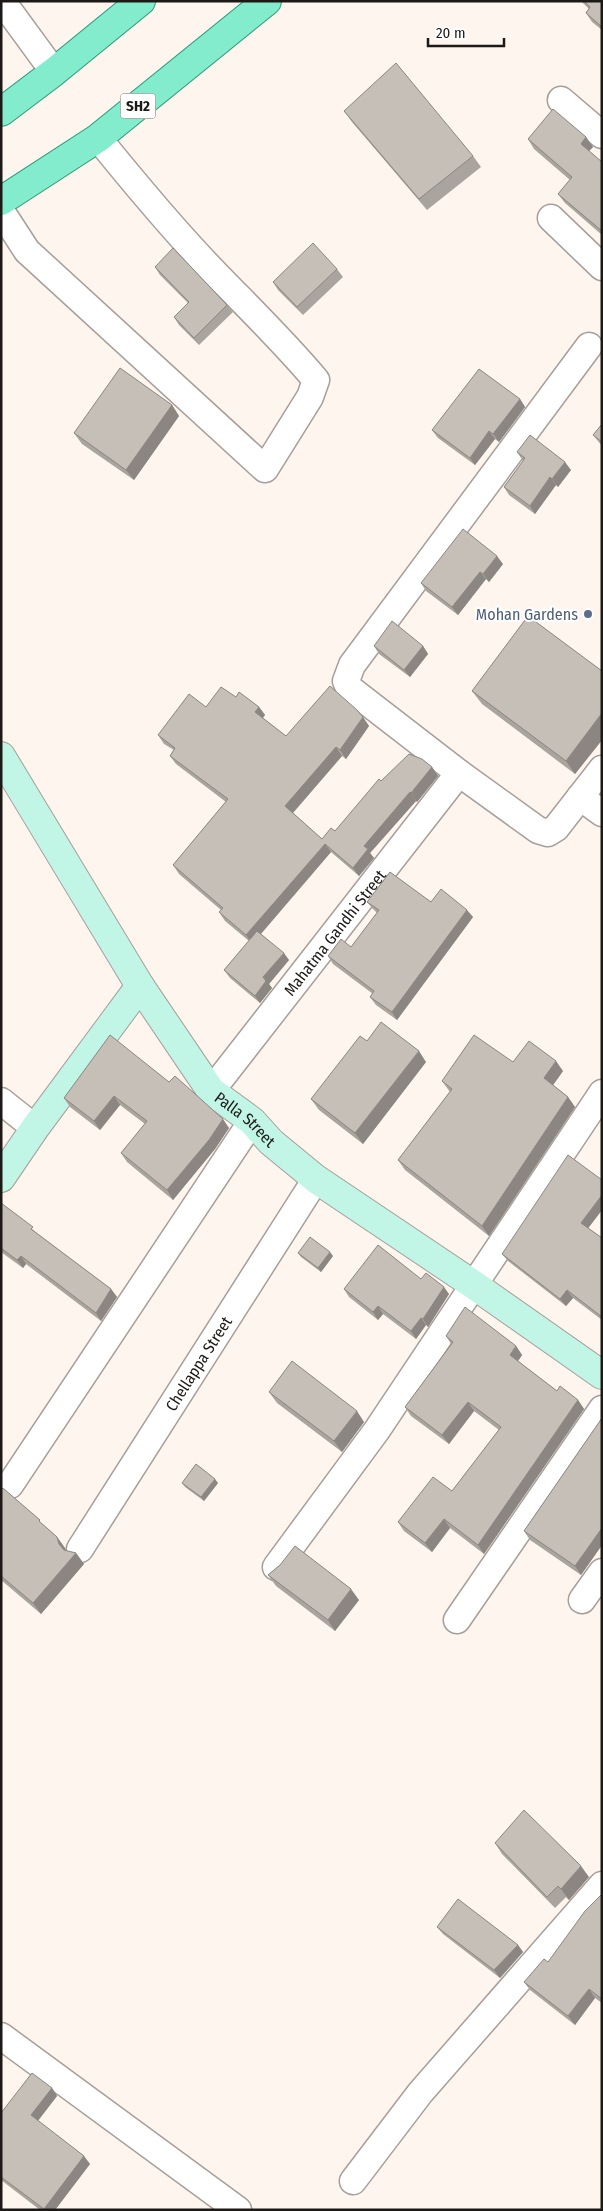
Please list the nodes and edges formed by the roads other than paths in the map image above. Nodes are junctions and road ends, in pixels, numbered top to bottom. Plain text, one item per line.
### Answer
1 (2, 1) edge
2 (141, 1) edge
3 (267, 1) edge
4 (54, 72) junction
5 (561, 100) dead end
6 (1, 112) edge
7 (602, 135) edge
8 (98, 138) junction
9 (1, 201) edge
10 (1, 211) edge
11 (552, 218) dead end
12 (602, 267) edge
13 (589, 346) dead end
14 (1, 756) edge
15 (602, 770) edge
16 (459, 773) junction
17 (580, 796) junction
18 (602, 814) edge
19 (140, 986) junction
20 (211, 1091) junction
21 (602, 1093) edge
22 (1, 1101) edge
23 (252, 1121) junction
24 (35, 1128) junction
25 (1, 1178) edge
26 (316, 1179) junction
27 (474, 1285) junction
28 (602, 1375) edge
29 (602, 1409) edge
30 (10, 1485) dead end
31 (80, 1549) dead end
32 (276, 1567) edge
33 (602, 1572) edge
34 (582, 1600) dead end
35 (457, 1620) dead end
36 (602, 1885) edge
37 (1, 2036) edge
38 (353, 2181) dead end
39 (238, 2210) edge

1 - 4 street
2 - 4 main road
3 - 8 main road, SH2
4 - 6 main road
5 - 7 street
8 - 9 main road, SH2
8 - 10 street
11 - 12 street
13 - 16 street
14 - 19 street, Palla Street
15 - 17 street
16 - 17 street
16 - 20 street, Mahatma Gandhi Street
17 - 18 street
19 - 20 street, Palla Street
19 - 24 street
20 - 23 street, Palla Street
21 - 27 street
22 - 24 street
23 - 26 street, Palla Street
23 - 30 street
24 - 25 street
26 - 27 street, Palla Street
26 - 31 street, Chellappa Street
27 - 28 street, Palla Street
27 - 32 street
29 - 35 street
33 - 34 street
36 - 38 street
37 - 39 street

